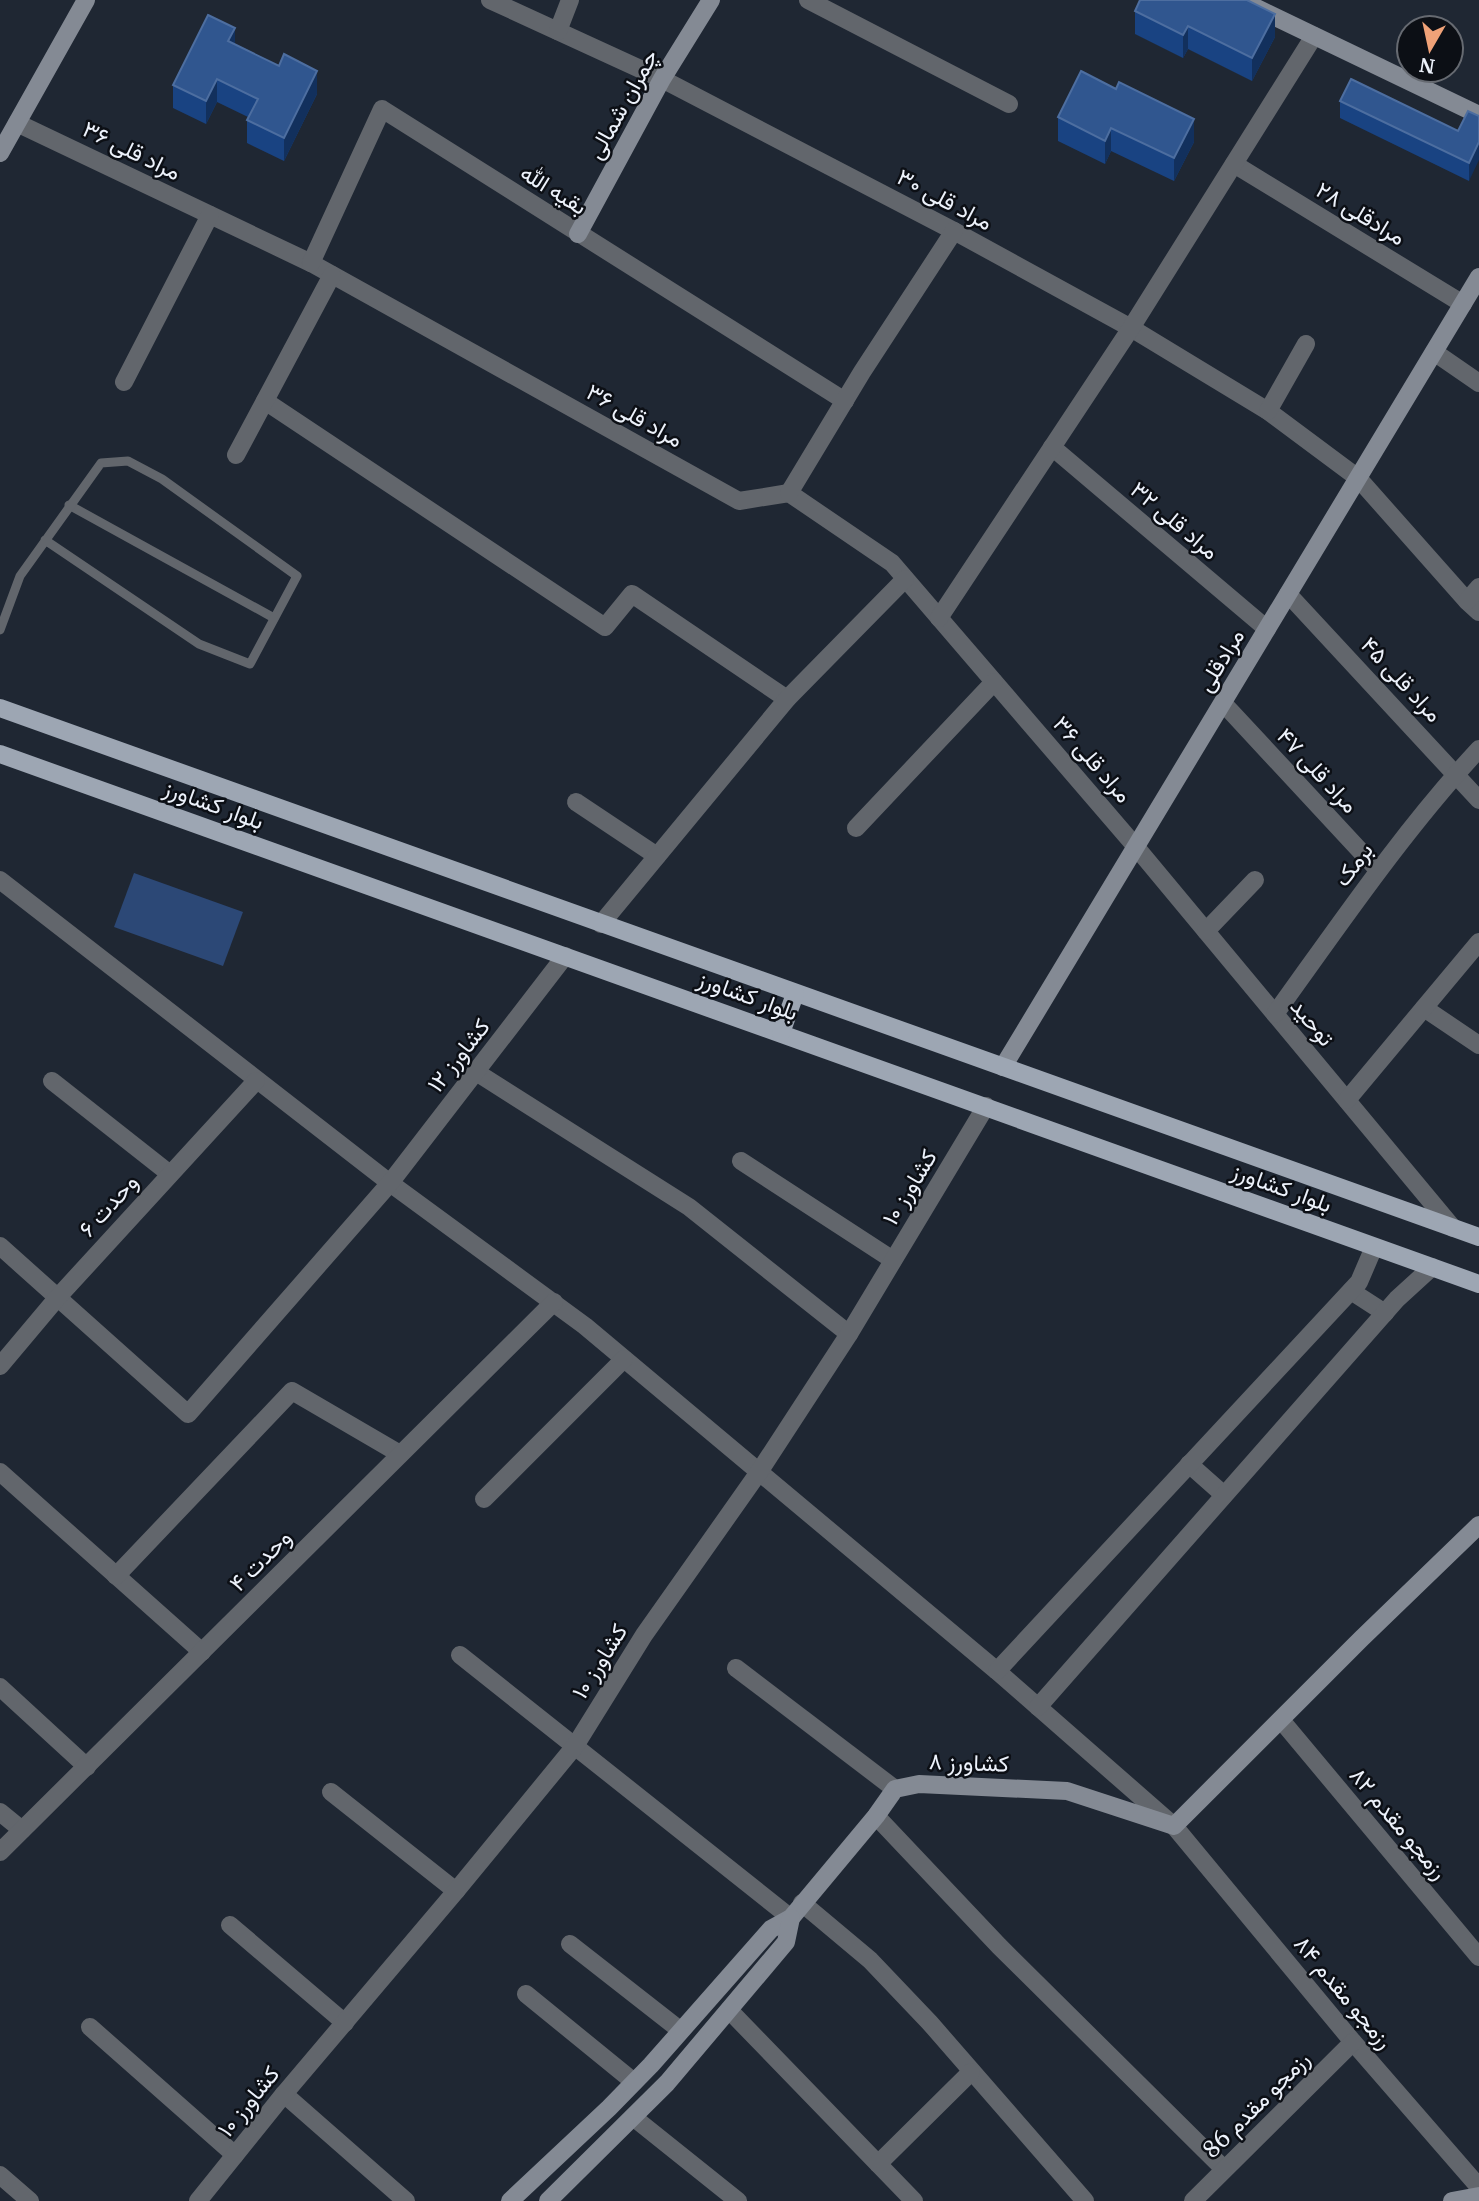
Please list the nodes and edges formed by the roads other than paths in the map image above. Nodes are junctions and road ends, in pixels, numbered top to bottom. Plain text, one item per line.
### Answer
1 (86, 0) edge
2 (489, 0) edge
3 (570, 0) edge
4 (711, 0) edge
5 (808, 0) edge
6 (1240, 0) edge
7 (558, 32) junction
8 (1314, 36) junction
9 (662, 79) junction
10 (1009, 104) dead end
11 (1479, 115) edge
12 (17, 123) junction
13 (0, 153) edge
14 (1234, 164) junction
15 (210, 215) junction
16 (954, 231) junction
17 (578, 234) junction
18 (311, 263) junction
19 (332, 275) junction
20 (1479, 277) edge
21 (1463, 304) junction
22 (1131, 328) junction
23 (1306, 344) dead end
24 (1434, 352) junction
25 (124, 382) dead end
26 (1479, 383) edge
27 (265, 401) junction
28 (845, 401) junction
29 (1268, 411) junction
30 (1052, 447) junction
31 (236, 455) dead end
32 (1358, 478) junction
33 (789, 493) junction
34 (69, 505) junction
35 (45, 540) junction
36 (905, 579) junction
37 (1288, 594) junction
38 (1475, 600) edge
39 (274, 618) junction
40 (939, 618) junction
41 (1267, 629) junction
42 (0, 630) edge
43 (994, 682) junction
44 (787, 699) junction
45 (1223, 703) junction
46 (0, 708) edge
47 (1479, 749) edge
48 (0, 754) edge
49 (1457, 773) junction
50 (1479, 800) edge
51 (576, 802) dead end
52 (856, 828) dead end
53 (1136, 847) junction
54 (657, 856) junction
55 (1378, 870) junction
56 (0, 880) edge
57 (1255, 880) dead end
58 (601, 924) junction
59 (1206, 931) junction
60 (1479, 942) edge
61 (565, 956) junction
62 (795, 994) junction
63 (1424, 1008) junction
64 (1275, 1014) junction
65 (781, 1033) junction
66 (1479, 1045) edge
67 (1003, 1068) junction
68 (476, 1072) junction
69 (52, 1081) dead end
70 (257, 1081) junction
71 (1347, 1100) junction
72 (986, 1106) junction
73 (741, 1161) dead end
74 (170, 1174) junction
75 (390, 1183) junction
76 (1453, 1228) junction
77 (1479, 1237) edge
78 (0, 1246) edge
79 (1374, 1247) junction
80 (893, 1260) junction
81 (1432, 1268) junction
82 (1479, 1284) edge
83 (1351, 1291) junction
84 (58, 1297) junction
85 (554, 1302) junction
86 (1385, 1313) junction
87 (849, 1334) junction
88 (624, 1359) junction
89 (0, 1366) edge
90 (400, 1454) junction
91 (1189, 1464) junction
92 (0, 1472) edge
93 (759, 1472) junction
94 (1224, 1495) junction
95 (484, 1499) dead end
96 (1479, 1525) edge
97 (116, 1576) junction
98 (202, 1652) junction
99 (460, 1655) dead end
100 (736, 1668) dead end
101 (997, 1671) junction
102 (0, 1687) edge
103 (1038, 1707) junction
104 (1282, 1720) junction
105 (575, 1746) junction
106 (87, 1767) junction
107 (895, 1789) junction
108 (331, 1792) dead end
109 (0, 1812) edge
110 (876, 1816) junction
111 (1174, 1826) junction
112 (22, 1830) junction
113 (0, 1852) edge
114 (456, 1891) junction
115 (802, 1903) junction
116 (791, 1918) junction
117 (230, 1925) dead end
118 (570, 1944) dead end
119 (1479, 1957) edge
120 (526, 1994) dead end
121 (713, 1994) junction
122 (729, 2010) junction
123 (345, 2023) junction
124 (90, 2027) dead end
125 (680, 2029) junction
126 (1353, 2042) junction
127 (971, 2072) junction
128 (634, 2082) junction
129 (284, 2094) junction
130 (633, 2118) junction
131 (236, 2155) junction
132 (878, 2165) junction
133 (1224, 2169) junction
134 (0, 2175) edge
135 (1479, 2187) edge
136 (1479, 2196) edge
137 (30, 2201) edge
138 (198, 2201) edge
139 (406, 2201) edge
140 (510, 2201) edge
141 (548, 2201) edge
142 (738, 2201) edge
143 (914, 2201) edge
144 (1085, 2201) edge
145 (1192, 2201) edge
146 (1452, 2201) edge

1 - 12 street
2 - 7 street, مراد قلی ۳۰
3 - 7 street
4 - 9 street, چمران شمالی
5 - 10 street
6 - 8 street
7 - 9 street, مراد قلی ۳۰
8 - 11 street
8 - 14 street
9 - 16 street, مراد قلی ۳۰
9 - 17 street, چمران شمالی
12 - 13 street
12 - 15 street, مراد قلی ۳۶
14 - 21 street, مرادقلی ۲۸
14 - 22 street
15 - 18 street, مراد قلی ۳۶
15 - 25 street
16 - 22 street, مراد قلی ۳۰
16 - 28 street
17 - 18 street, بقیه الله
17 - 28 street, بقیه الله
18 - 19 street, مراد قلی ۳۶
19 - 27 street
19 - 33 street, مراد قلی ۳۶
20 - 21 street, مرادقلی
21 - 24 street, مرادقلی
22 - 29 street, مراد قلی ۳۰
22 - 30 street
23 - 29 street
24 - 26 street
24 - 32 street, مرادقلی
27 - 31 street
27 - 44 street
28 - 33 street
29 - 32 street, مراد قلی ۳۰
30 - 40 street
30 - 41 street, مراد قلی ۳۲
32 - 37 street, مرادقلی
32 - 38 street, مراد قلی ۳۰
33 - 36 street, مراد قلی ۳۶
34 - 35 lane
34 - 39 lane
34 - 39 lane
35 - 39 lane
35 - 42 lane
36 - 40 street, مراد قلی ۳۶
36 - 44 street
37 - 41 street, مرادقلی
37 - 49 street, مراد قلی ۴۵
40 - 43 street, مراد قلی ۳۶
41 - 45 street, مرادقلی
43 - 52 street
43 - 53 street, مراد قلی ۳۶
44 - 54 street
45 - 53 street, مرادقلی
45 - 55 street, مراد قلی ۴۷
46 - 58 main road, بلوار کشاورز
47 - 49 street, برمک
48 - 61 main road, بلوار کشاورز
49 - 50 street, مراد قلی ۴۵
49 - 55 street, برمک
51 - 54 street
53 - 59 street, توحید
53 - 67 street, مرادقلی
54 - 58 street
55 - 64 street, برمک
56 - 70 street, رزمجو مقدم ۸۴
57 - 59 street
58 - 62 main road, بلوار کشاورز
59 - 64 street, توحید
60 - 63 street
61 - 65 main road, بلوار کشاورز
61 - 68 street, کشاورز ۱۲
62 - 65 main road
62 - 67 main road, بلوار کشاورز
63 - 66 street
63 - 71 street
64 - 71 street, توحید
65 - 72 main road, بلوار کشاورز
67 - 76 main road, بلوار کشاورز
68 - 75 street, کشاورز ۱۲
68 - 87 street
69 - 74 street
70 - 74 street, وحدت ۶
70 - 75 street, رزمجو مقدم ۸۴
71 - 76 street, توحید
72 - 79 main road, بلوار کشاورز
72 - 80 street, کشاورز ۱۰
73 - 80 street
74 - 84 street, وحدت ۶
75 - 84 street, کشاورز ۱۲
75 - 85 street, رزمجو مقدم ۸۴
76 - 77 main road, بلوار کشاورز
78 - 84 street
79 - 81 main road, بلوار کشاورز
79 - 83 street
80 - 87 street, کشاورز ۱۰
81 - 82 main road, بلوار کشاورز
81 - 86 street
83 - 86 street
83 - 91 street
84 - 89 street, وحدت ۶
85 - 88 street, رزمجو مقدم ۸۴
85 - 90 street, وحدت ۴
86 - 94 street
87 - 93 street, کشاورز ۱۰
88 - 93 street, رزمجو مقدم ۸۴
88 - 95 street
90 - 97 street
90 - 98 street, وحدت ۴
91 - 94 street
91 - 101 street
92 - 97 street
93 - 101 street, رزمجو مقدم ۸۴
93 - 105 street, کشاورز ۱۰
94 - 103 street
96 - 104 street
97 - 98 street
98 - 106 street, وحدت ۴
99 - 105 street
100 - 107 street
101 - 103 street, رزمجو مقدم ۸۴
102 - 106 street
103 - 111 street, رزمجو مقدم ۸۴
104 - 111 street
104 - 119 street, رزمجو مقدم ۸۲
105 - 114 street, کشاورز ۱۰
105 - 116 street
106 - 112 street, وحدت ۴
107 - 110 street
107 - 111 street, کشاورز ۸
108 - 114 street
109 - 112 street
110 - 115 street
110 - 133 street
111 - 126 street, رزمجو مقدم ۸۴
112 - 113 street, وحدت ۴
114 - 123 street, کشاورز ۱۰
115 - 116 street
115 - 127 street
116 - 121 street
116 - 122 street
117 - 123 street
118 - 125 street
120 - 128 street
121 - 122 street
121 - 125 street
122 - 130 street
122 - 132 street
123 - 129 street, کشاورز ۱۰
124 - 131 street
125 - 128 street
126 - 133 street, رزمجو مقدم 86
126 - 135 street, رزمجو مقدم ۸۴
127 - 132 street
127 - 144 street
128 - 140 street
129 - 131 street, کشاورز ۱۰
129 - 139 street
130 - 141 street
130 - 142 street
131 - 138 street, کشاورز ۱۰
132 - 143 street
133 - 145 street, رزمجو مقدم 86
134 - 137 street
136 - 146 street

